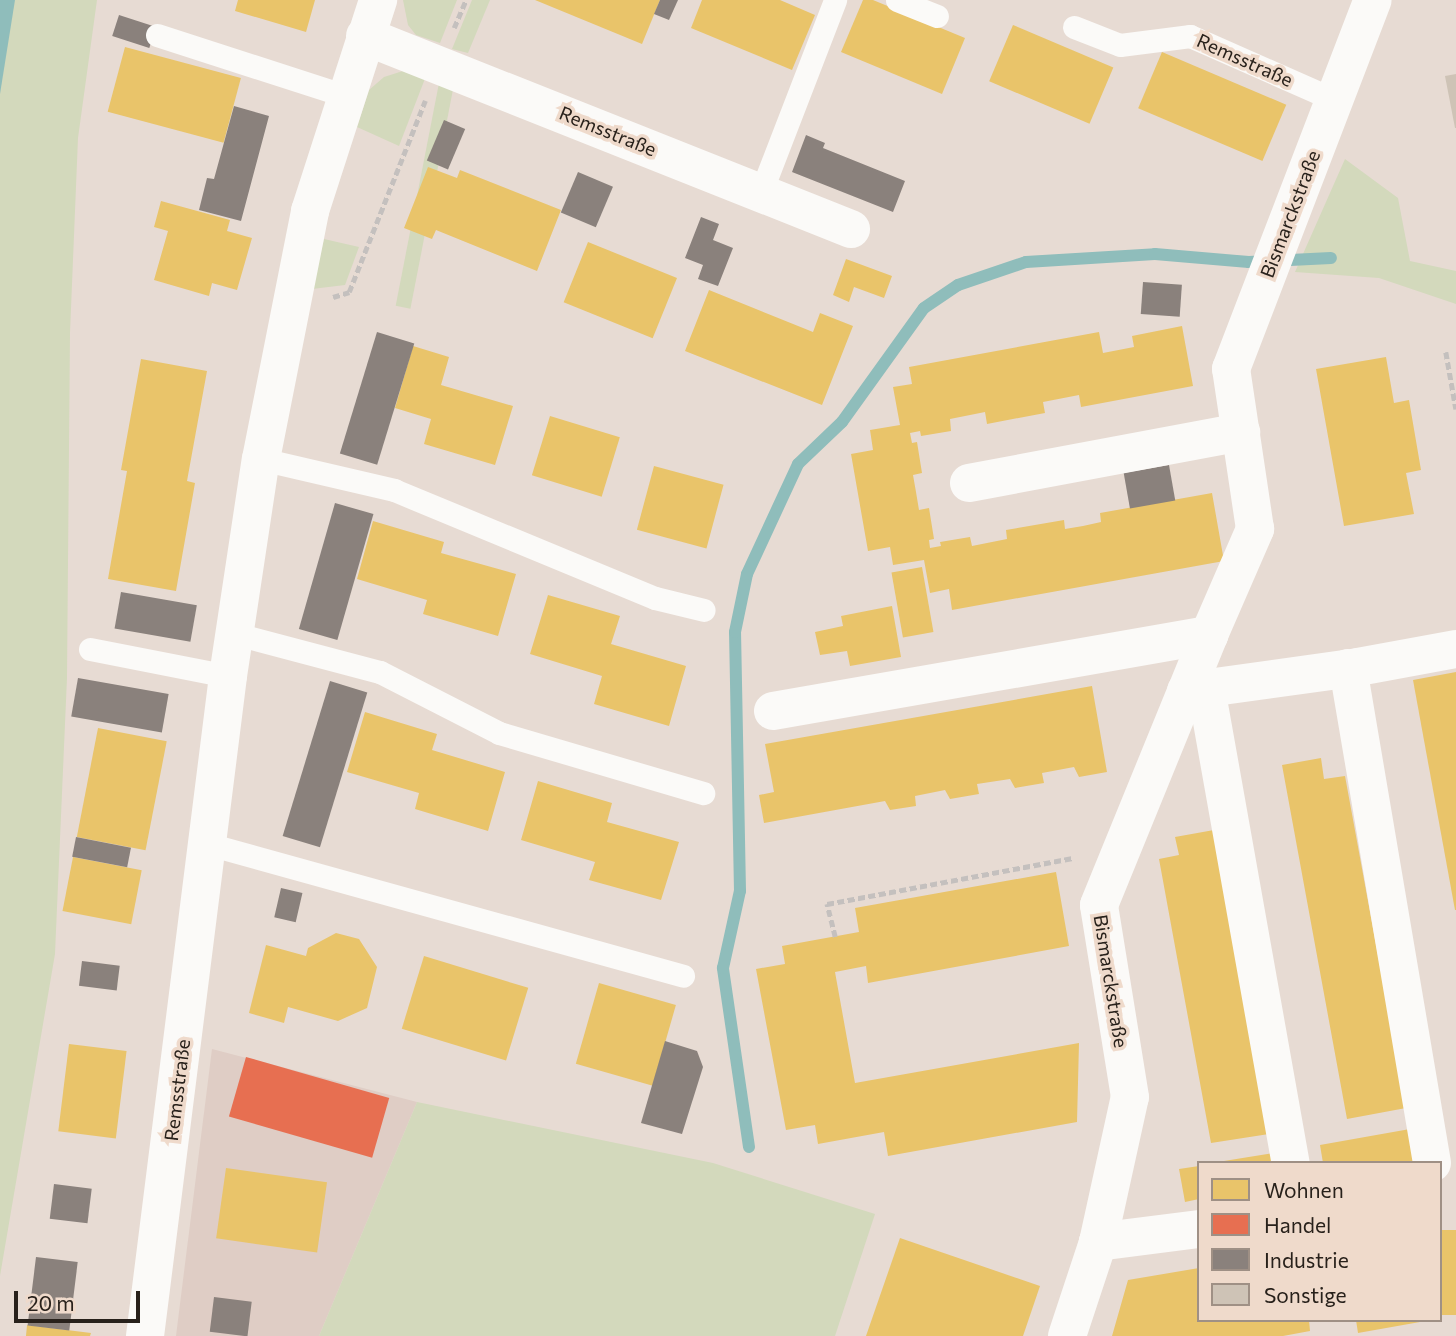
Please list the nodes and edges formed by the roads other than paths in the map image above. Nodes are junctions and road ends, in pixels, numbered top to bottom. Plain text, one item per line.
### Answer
1 (378, 0) edge
2 (897, 0) edge
3 (1373, 0) edge
4 (832, 1) edge
5 (937, 16) dead end
6 (1074, 27) dead end
7 (157, 35) dead end
8 (365, 36) junction
9 (346, 96) junction
10 (1333, 99) junction
11 (761, 192) junction
12 (850, 229) dead end
13 (1241, 432) junction
14 (261, 459) junction
15 (969, 483) dead end
16 (704, 610) dead end
17 (236, 634) junction
18 (1209, 635) junction
19 (90, 649) dead end
20 (1456, 649) edge
21 (1348, 668) junction
22 (228, 676) junction
23 (1196, 689) junction
24 (773, 711) dead end
25 (703, 793) dead end
26 (208, 844) junction
27 (683, 976) dead end
28 (1291, 1161) edge
29 (1432, 1161) edge
30 (1197, 1229) edge
31 (1098, 1242) junction
32 (145, 1336) edge
33 (1067, 1336) edge

1 - 8 street, Remsstraße
2 - 5 lane
3 - 10 street, Bismarckstraße
4 - 11 lane
6 - 10 lane, Remsstraße
7 - 9 lane
8 - 9 street, Remsstraße
8 - 11 street, Remsstraße
9 - 14 street, Remsstraße
10 - 13 street, Bismarckstraße
11 - 12 street, Remsstraße
13 - 15 street
13 - 18 street, Bismarckstraße
14 - 16 lane
14 - 17 street, Remsstraße
17 - 22 street, Remsstraße
17 - 25 lane
18 - 23 street, Bismarckstraße
18 - 24 street
19 - 22 lane
20 - 21 street
21 - 23 street
21 - 29 street
22 - 26 street, Remsstraße
23 - 28 street
23 - 31 street, Bismarckstraße
26 - 27 lane
26 - 32 street, Remsstraße
30 - 31 street
31 - 33 street, Bismarckstraße

